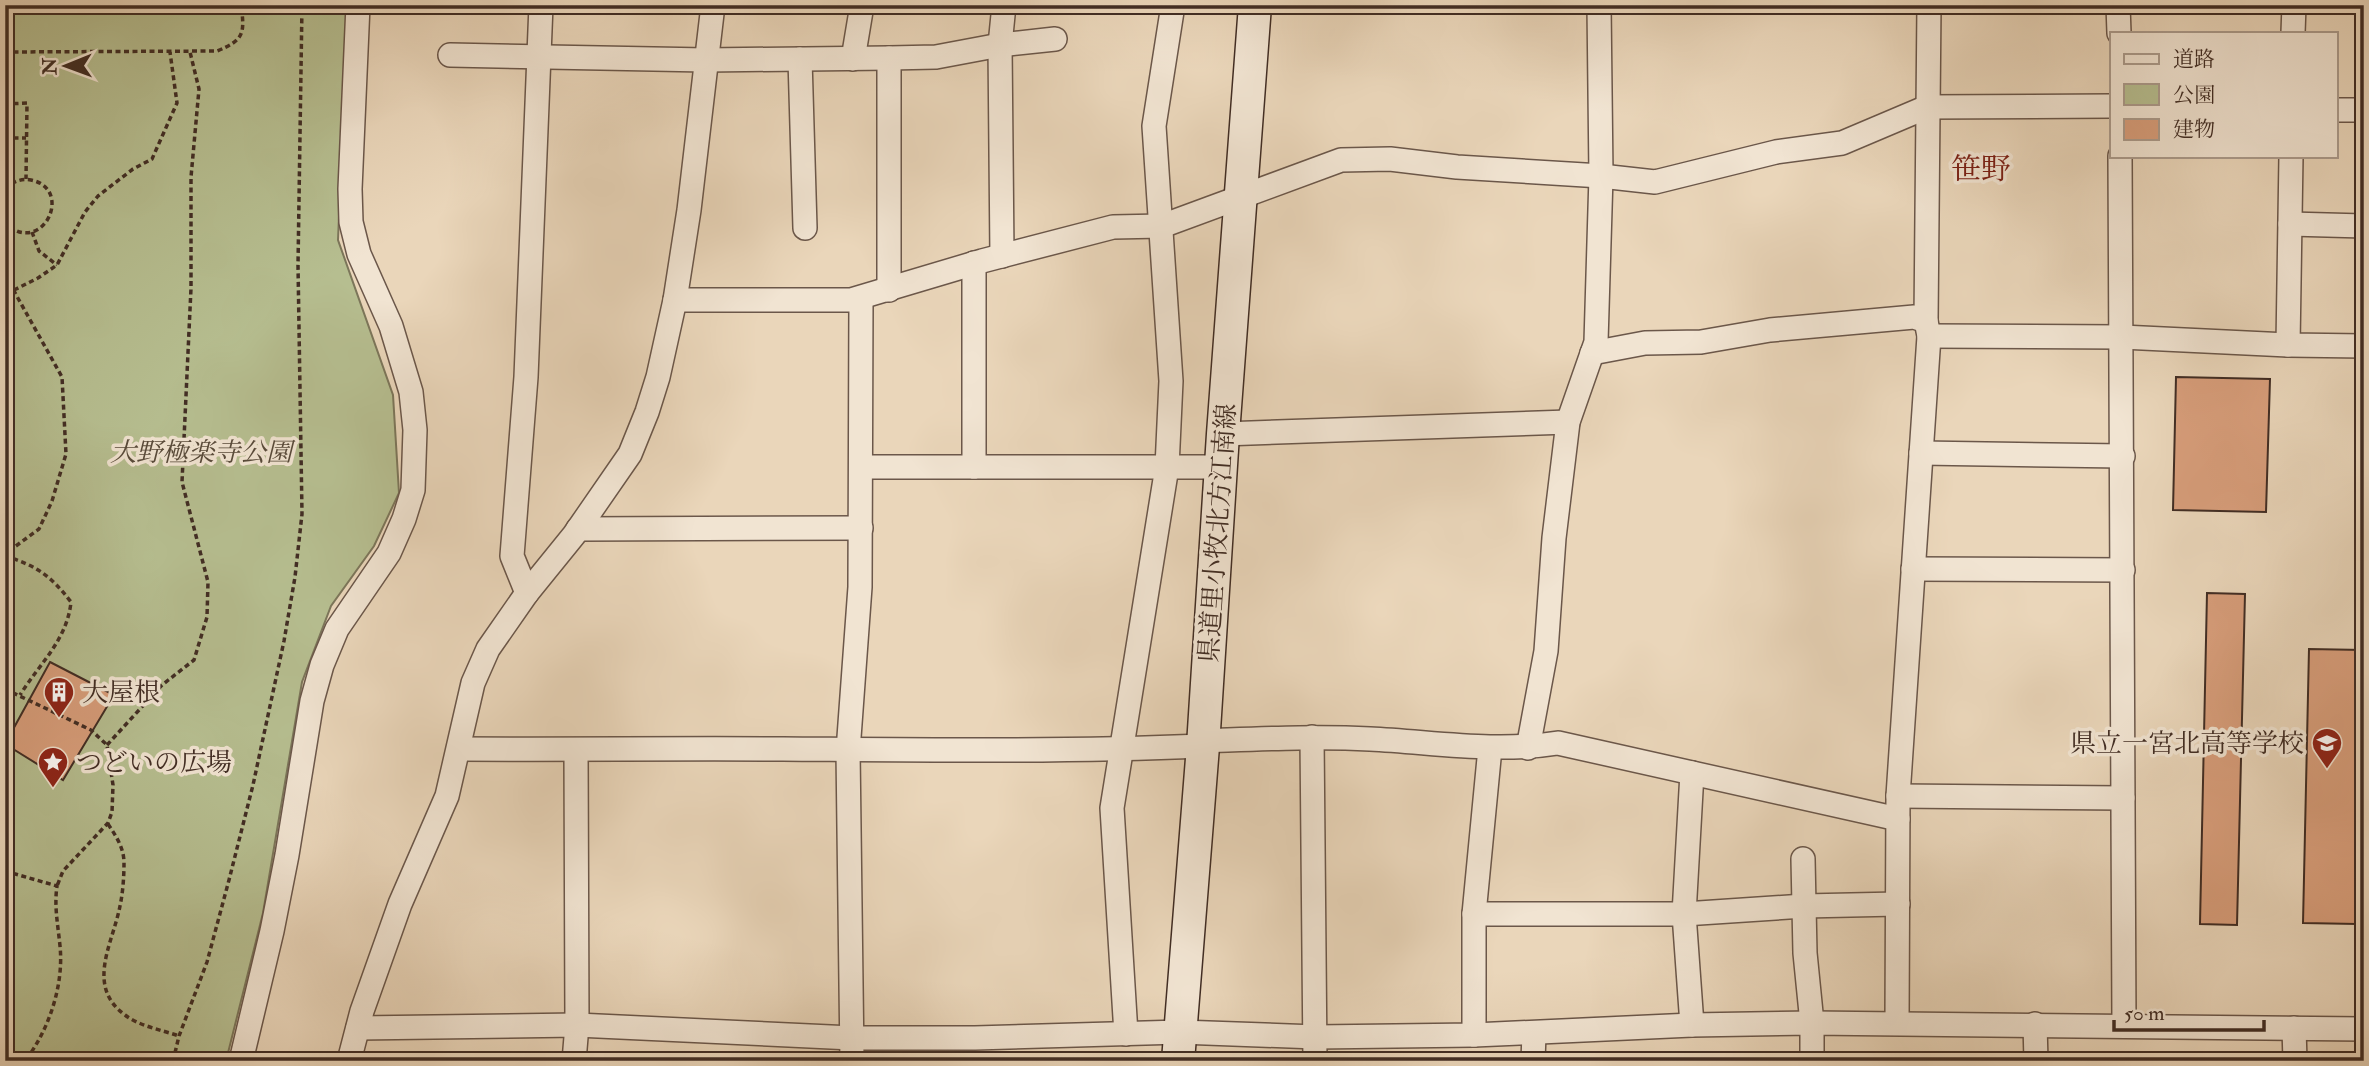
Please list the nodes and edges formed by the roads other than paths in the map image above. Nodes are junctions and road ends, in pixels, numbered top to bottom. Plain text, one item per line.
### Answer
1 (358, 5) edge
2 (541, 5) edge
3 (713, 5) edge
4 (862, 5) edge
5 (1004, 5) edge
6 (1173, 5) edge
7 (1255, 5) edge
8 (1599, 5) edge
9 (1928, 5) edge
10 (2118, 5) edge
11 (2294, 5) edge
12 (2119, 32) edge
13 (2294, 32) edge
14 (1055, 39) dead end
15 (1000, 45) junction
16 (450, 55) dead end
17 (539, 55) junction
18 (889, 58) junction
19 (800, 59) junction
20 (853, 59) junction
21 (706, 60) junction
22 (2110, 106) edge
23 (1927, 107) junction
24 (2338, 110) edge
25 (2364, 110) edge
26 (2120, 158) edge
27 (2291, 158) edge
28 (1601, 176) junction
29 (1242, 197) junction
30 (2290, 224) junction
31 (1161, 226) junction
32 (2364, 226) edge
33 (805, 228) dead end
34 (1002, 256) junction
35 (974, 263) junction
36 (889, 290) junction
37 (860, 298) junction
38 (675, 300) junction
39 (1927, 328) junction
40 (2122, 337) junction
41 (2288, 345) junction
42 (2364, 346) edge
43 (1592, 353) junction
44 (1568, 422) junction
45 (1223, 434) junction
46 (1921, 453) junction
47 (2123, 456) junction
48 (861, 467) junction
49 (974, 467) junction
50 (1167, 467) junction
51 (1221, 467) junction
52 (860, 528) junction
53 (578, 529) junction
54 (1913, 569) junction
55 (2123, 570) junction
56 (527, 593) junction
57 (1312, 737) junction
58 (1203, 744) junction
59 (1490, 748) junction
60 (1528, 748) junction
61 (459, 749) junction
62 (576, 750) junction
63 (1121, 750) junction
64 (848, 751) junction
65 (1692, 773) junction
66 (2123, 798) junction
67 (1898, 808) junction
68 (1803, 859) dead end
69 (1898, 904) junction
70 (1804, 906) junction
71 (1474, 914) junction
72 (1685, 914) junction
73 (1812, 1023) junction
74 (1897, 1023) junction
75 (2035, 1024) junction
76 (1692, 1025) junction
77 (577, 1026) junction
78 (2124, 1026) junction
79 (358, 1028) junction
80 (2294, 1028) junction
81 (2364, 1030) edge
82 (1534, 1033) junction
83 (1126, 1034) junction
84 (1474, 1035) junction
85 (1316, 1037) junction
86 (1179, 1046) edge
87 (852, 1050) edge
88 (241, 1061) edge
89 (349, 1061) edge
90 (574, 1061) edge
91 (1315, 1061) edge
92 (1533, 1061) edge
93 (1812, 1061) edge
94 (2036, 1061) edge
95 (2295, 1061) edge

1 - 88 street
2 - 17 street
3 - 21 street
4 - 20 street
5 - 15 street
6 - 31 street
7 - 29 main road, 県道里小牧北方江南線
8 - 28 street
9 - 23 street
10 - 12 street
11 - 13 street
14 - 15 street
15 - 18 street
15 - 34 street
16 - 17 street
17 - 21 street
17 - 56 street
18 - 20 street
18 - 36 street
19 - 20 street
19 - 21 street
19 - 33 street
21 - 38 street
22 - 23 street
23 - 28 street
23 - 39 street
24 - 25 street
26 - 40 street
27 - 30 street
28 - 29 street
28 - 43 street
29 - 31 street
29 - 45 main road, 県道里小牧北方江南線
30 - 32 street
30 - 41 street
31 - 34 street
31 - 50 street
34 - 35 street
35 - 36 street
35 - 49 street
36 - 37 street
37 - 38 street
37 - 48 street
38 - 53 street
39 - 40 street
39 - 43 street
39 - 46 street
40 - 41 street
40 - 47 street
41 - 42 street
43 - 44 street
44 - 45 street
44 - 60 street
45 - 51 main road, 県道里小牧北方江南線
46 - 47 street
46 - 54 street
47 - 55 street
48 - 49 street
48 - 52 street
49 - 50 street
50 - 51 street
50 - 63 street
51 - 58 main road, 県道里小牧北方江南線
52 - 53 street
52 - 64 street
53 - 56 street
54 - 55 street
54 - 67 street
55 - 66 street
56 - 61 street
57 - 58 street
57 - 59 street
57 - 85 street
58 - 63 street
58 - 86 main road, 県道里小牧北方江南線
59 - 60 street
59 - 71 street
60 - 65 street
61 - 62 street
61 - 79 street
62 - 64 street
62 - 77 street
63 - 64 street
63 - 83 street
64 - 87 street
65 - 67 street
65 - 72 street
66 - 67 street
66 - 78 street
67 - 69 street
68 - 70 street
69 - 70 street
69 - 74 street
70 - 72 street
70 - 73 street
71 - 72 street
71 - 84 street
72 - 76 street
73 - 74 street
73 - 76 street
73 - 93 street
74 - 75 street
75 - 78 street
75 - 94 street
76 - 82 street
77 - 79 street
77 - 87 street
77 - 90 street
78 - 80 street
79 - 89 street
80 - 81 street
80 - 95 street
82 - 84 street
82 - 92 street
83 - 86 street
83 - 87 street
84 - 85 street
85 - 86 street
85 - 91 street

